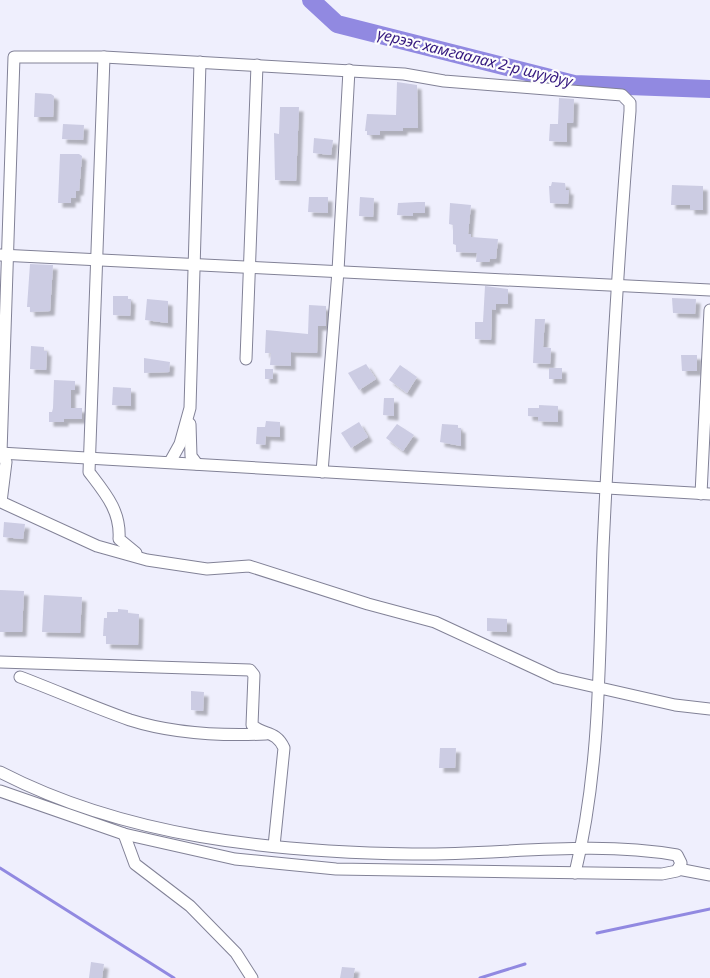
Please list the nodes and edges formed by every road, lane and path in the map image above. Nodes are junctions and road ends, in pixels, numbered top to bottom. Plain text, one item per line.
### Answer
1 (104, 57) junction
2 (200, 62) junction
3 (257, 65) junction
4 (349, 70) junction
5 (3, 256) edge
6 (98, 260) junction
7 (194, 265) junction
8 (249, 268) junction
9 (338, 271) junction
10 (616, 284) junction
11 (710, 290) edge
12 (710, 310) edge
13 (246, 359) dead end
14 (190, 408) junction
15 (0, 453) edge
16 (89, 457) junction
17 (170, 462) junction
18 (197, 464) junction
19 (322, 472) junction
20 (606, 489) junction
21 (705, 494) edge
22 (148, 560) junction
23 (0, 662) edge
24 (20, 677) dead end
25 (597, 686) junction
26 (710, 709) edge
27 (273, 734) junction
28 (0, 772) edge
29 (0, 791) edge
30 (124, 834) junction
31 (274, 846) junction
32 (581, 848) junction
33 (678, 869) junction
34 (575, 872) junction
35 (710, 875) edge
36 (252, 978) edge

1 - 2 street
1 - 5 street
1 - 6 street
2 - 3 street
2 - 7 street
3 - 4 street
3 - 8 street
4 - 9 street
4 - 10 street
5 - 6 street
5 - 15 street
6 - 7 street
6 - 16 street
7 - 8 street
7 - 14 street
8 - 9 street
8 - 13 street
9 - 10 street
9 - 19 street
10 - 11 street
10 - 20 street
12 - 21 street
14 - 17 street
14 - 18 street
15 - 16 street
15 - 22 street
16 - 17 street
16 - 22 street
17 - 18 street
18 - 19 street
19 - 20 street
20 - 21 street
20 - 25 street
22 - 25 street
23 - 27 street
24 - 27 street
25 - 26 street
25 - 32 street
27 - 31 street
28 - 31 street
29 - 30 street
30 - 34 street
30 - 36 street
31 - 32 street
32 - 33 street
32 - 34 street
33 - 34 street
33 - 35 street

